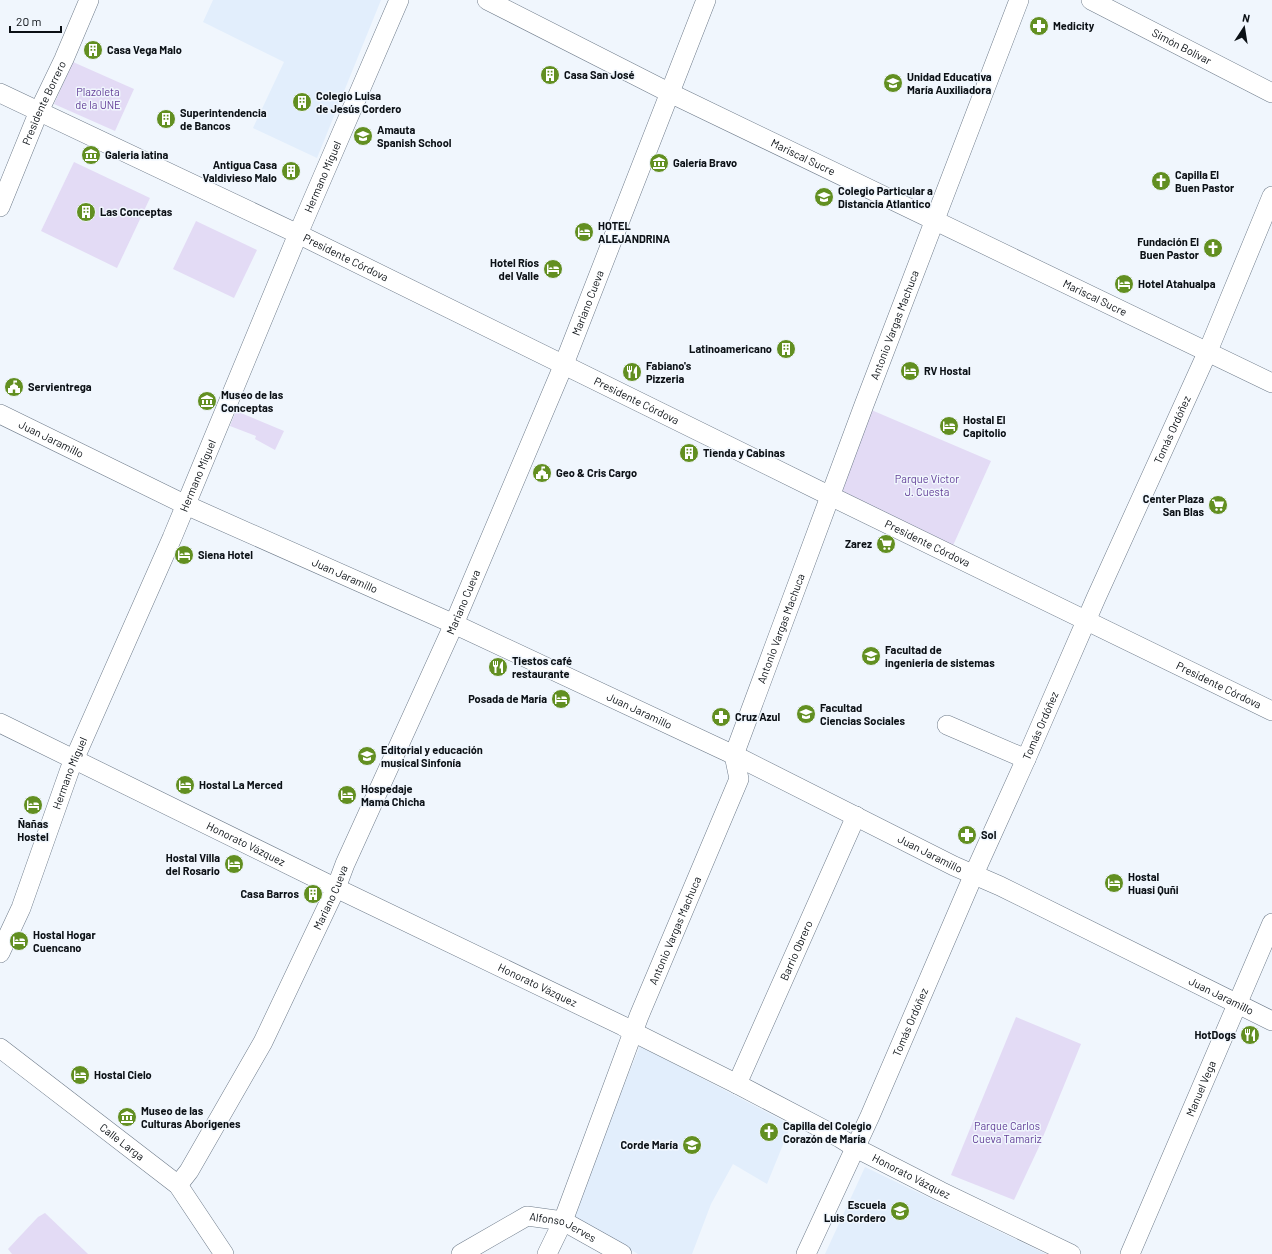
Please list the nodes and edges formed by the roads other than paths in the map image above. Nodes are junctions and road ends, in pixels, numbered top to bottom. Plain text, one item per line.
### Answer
1 (89, 0) edge
2 (399, 0) edge
3 (487, 0) edge
4 (706, 0) edge
5 (1019, 0) edge
6 (1091, 0) edge
7 (670, 93) junction
8 (1272, 93) edge
9 (0, 94) edge
10 (39, 111) junction
11 (1272, 196) edge
12 (0, 207) edge
13 (1268, 220) edge
14 (935, 221) junction
15 (298, 234) junction
16 (1208, 352) junction
17 (564, 364) junction
18 (1272, 383) edge
19 (0, 414) edge
20 (831, 495) junction
21 (186, 505) junction
22 (1087, 620) junction
23 (454, 624) junction
24 (1272, 711) edge
25 (0, 723) edge
26 (948, 725) dead end
27 (734, 755) junction
28 (75, 759) junction
29 (1026, 759) junction
30 (856, 816) junction
31 (974, 874) junction
32 (336, 888) junction
33 (1270, 932) edge
34 (0, 953) edge
35 (1237, 1004) junction
36 (1272, 1021) edge
37 (633, 1032) junction
38 (0, 1048) edge
39 (737, 1084) junction
40 (856, 1148) junction
41 (178, 1185) junction
42 (563, 1221) junction
43 (224, 1254) edge
44 (462, 1254) edge
45 (547, 1254) edge
46 (622, 1254) edge
47 (806, 1254) edge
48 (1071, 1254) edge
49 (1130, 1254) edge

1 - 10 street, Presidente Borrero
2 - 15 street, Hermano Miguel
3 - 7 street, Mariscal Sucre
4 - 7 street, Mariano Cueva
5 - 14 street, Antonio Vargas Machuca
6 - 8 street, Simón Bolívar
7 - 14 street, Mariscal Sucre
7 - 17 street, Mariano Cueva
9 - 10 street, Presidente Córdova
10 - 12 street, Presidente Borrero
10 - 15 street, Presidente Córdova
11 - 13 street, Tomás Ordóñez
13 - 16 street, Tomás Ordóñez
14 - 16 street, Mariscal Sucre
14 - 20 street, Antonio Vargas Machuca
15 - 17 street, Presidente Córdova
15 - 21 street, Hermano Miguel
16 - 18 street, Mariscal Sucre
16 - 22 street, Tomás Ordóñez
17 - 20 street, Presidente Córdova
17 - 23 street, Mariano Cueva
19 - 21 street, Juan Jaramillo
20 - 22 street, Presidente Córdova
20 - 27 street, Antonio Vargas Machuca
21 - 23 street, Juan Jaramillo
21 - 28 street, Hermano Miguel
22 - 24 street, Presidente Córdova
22 - 29 street, Tomás Ordóñez
23 - 27 street, Juan Jaramillo
23 - 32 street, Mariano Cueva
25 - 28 street, Honorato Vázquez
26 - 29 street
27 - 30 street, Juan Jaramillo
27 - 37 street, Antonio Vargas Machuca
28 - 32 street, Honorato Vázquez
28 - 34 street, Hermano Miguel
29 - 31 street, Tomás Ordóñez
30 - 31 street, Juan Jaramillo
30 - 39 street, Barrio Obrero
31 - 35 street, Juan Jaramillo
31 - 40 street, Tomás Ordóñez
32 - 37 street, Honorato Vázquez
32 - 41 street, Mariano Cueva
33 - 35 street, Manuel Vega
35 - 36 street, Juan Jaramillo
35 - 49 street, Manuel Vega
37 - 39 street, Honorato Vázquez
37 - 42 street, Antonio Vargas Machuca
38 - 41 street, Calle Larga
39 - 40 street, Honorato Vázquez
40 - 47 street, Tomás Ordóñez
40 - 48 street, Honorato Vázquez
41 - 43 street, Calle Larga
42 - 44 street, Alfonso Jerves
42 - 45 street, Antonio Vargas Machuca
42 - 46 street, Alfonso Jerves

